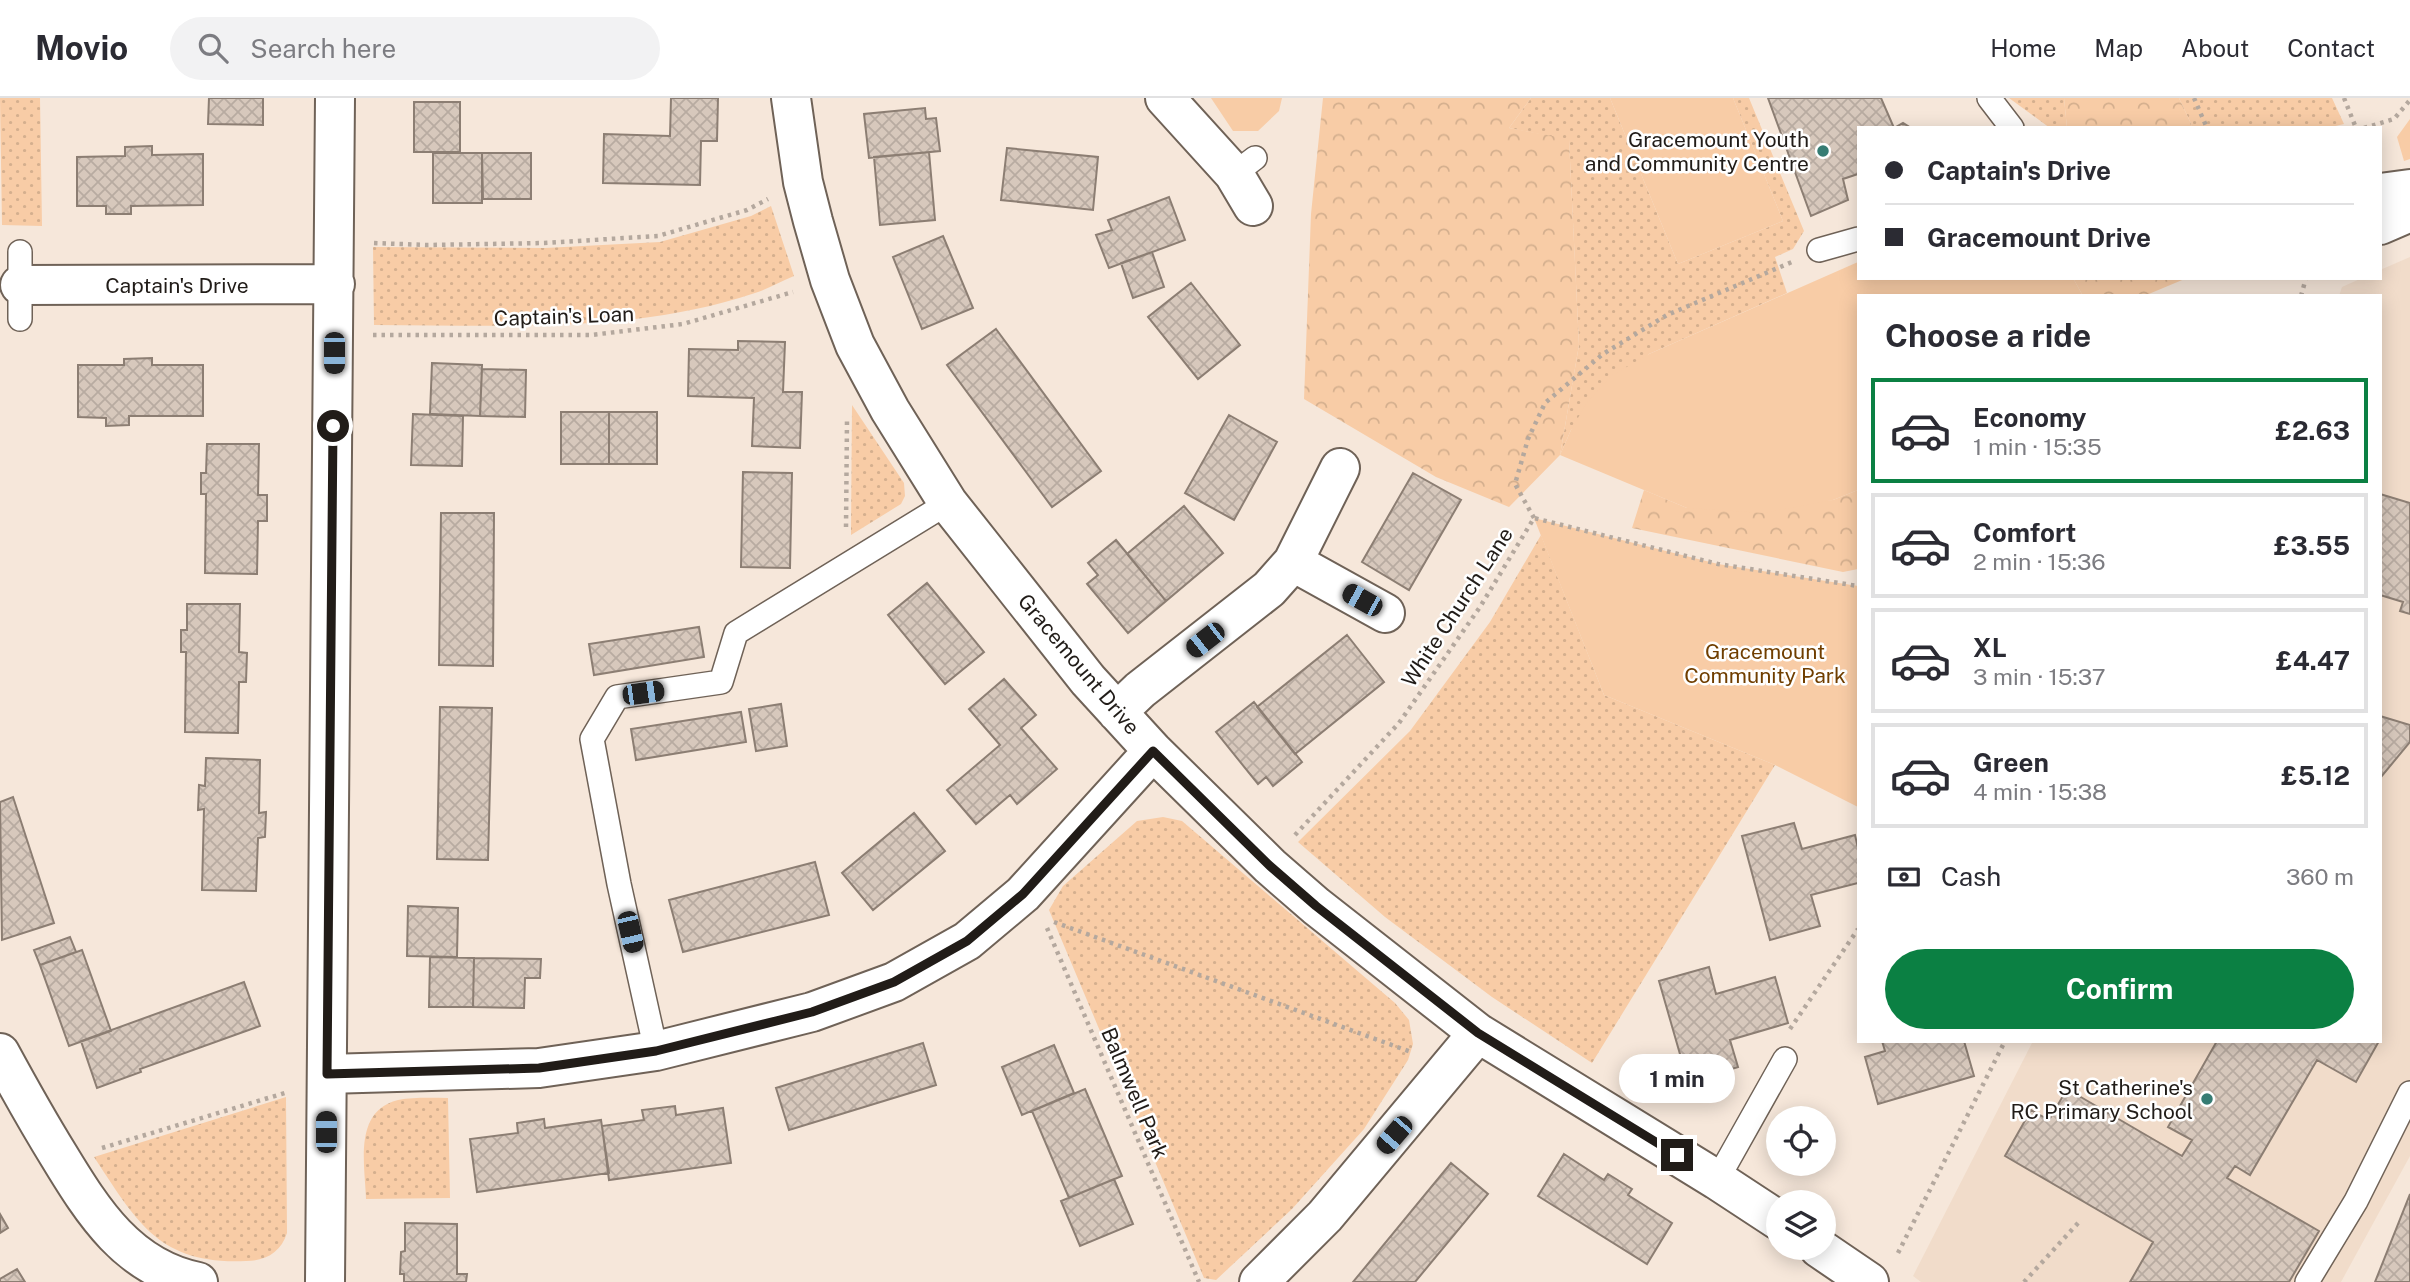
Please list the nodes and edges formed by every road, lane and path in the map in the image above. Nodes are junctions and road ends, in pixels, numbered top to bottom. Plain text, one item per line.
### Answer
1 (335, 98) edge
2 (791, 98) edge
3 (1166, 98) edge
4 (1989, 98) edge
5 (2194, 98) edge
6 (2344, 98) edge
7 (2410, 100) edge
8 (2010, 126) edge
9 (2206, 126) edge
10 (2355, 126) edge
11 (2371, 126) edge
12 (1247, 179) dead end
13 (803, 182) junction
14 (2410, 189) edge
15 (2382, 193) edge
16 (2410, 212) edge
17 (2382, 224) edge
18 (1857, 239) edge
19 (334, 241) junction
20 (1819, 250) joint
21 (830, 280) junction
22 (335, 284) junction
23 (20, 285) dead end
24 (334, 334) junction
25 (847, 419) dead end
26 (1340, 468) dead end
27 (948, 503) junction
28 (1534, 518) junction
29 (1293, 562) junction
30 (846, 566) junction
31 (1857, 586) edge
32 (1385, 613) dead end
33 (1117, 712) junction
34 (1153, 751) junction
35 (1270, 866) junction
36 (1857, 930) edge
37 (1478, 1033) junction
38 (2004, 1043) edge
39 (656, 1051) junction
40 (0, 1053) edge
41 (1785, 1059) joint
42 (1447, 1073) junction
43 (327, 1082) junction
44 (2410, 1093) edge
45 (61, 1160) junction
46 (1717, 1180) junction
47 (1766, 1212) edge
48 (2079, 1222) dead end
49 (1854, 1268) edge
50 (198, 1282) edge
51 (325, 1282) edge
52 (1199, 1282) edge
53 (1259, 1282) edge
54 (2024, 1282) edge
55 (2307, 1282) edge

1 - 19 street
2 - 13 street, Gracemount Drive
3 - 12 street
4 - 8 lane
5 - 9 path
6 - 10 path
7 - 11 path
13 - 19 path
13 - 21 street, Gracemount Drive
14 - 15 street
16 - 17 street
18 - 20 lane
19 - 22 street
20 - 28 path
21 - 24 path, Captain's Loan
21 - 27 street, Gracemount Drive
22 - 23 street, Captain's Drive
22 - 24 street
24 - 43 street
25 - 30 path
26 - 29 street
27 - 30 lane
27 - 33 street, Gracemount Drive
28 - 31 path, White Church Lane
28 - 35 path, White Church Lane
29 - 32 street
29 - 33 street
30 - 39 lane
33 - 34 street, Gracemount Drive
34 - 35 street, Gracemount Drive
34 - 39 street
35 - 37 street, Gracemount Drive
36 - 41 path
37 - 42 street
37 - 46 street, Gracemount Drive
38 - 49 path
39 - 43 street
40 - 45 street
41 - 46 lane
42 - 52 path, Balmwell Park
42 - 53 street
43 - 45 path
43 - 51 street
44 - 55 lane
45 - 50 street
46 - 47 street, Gracemount Drive
48 - 54 path

